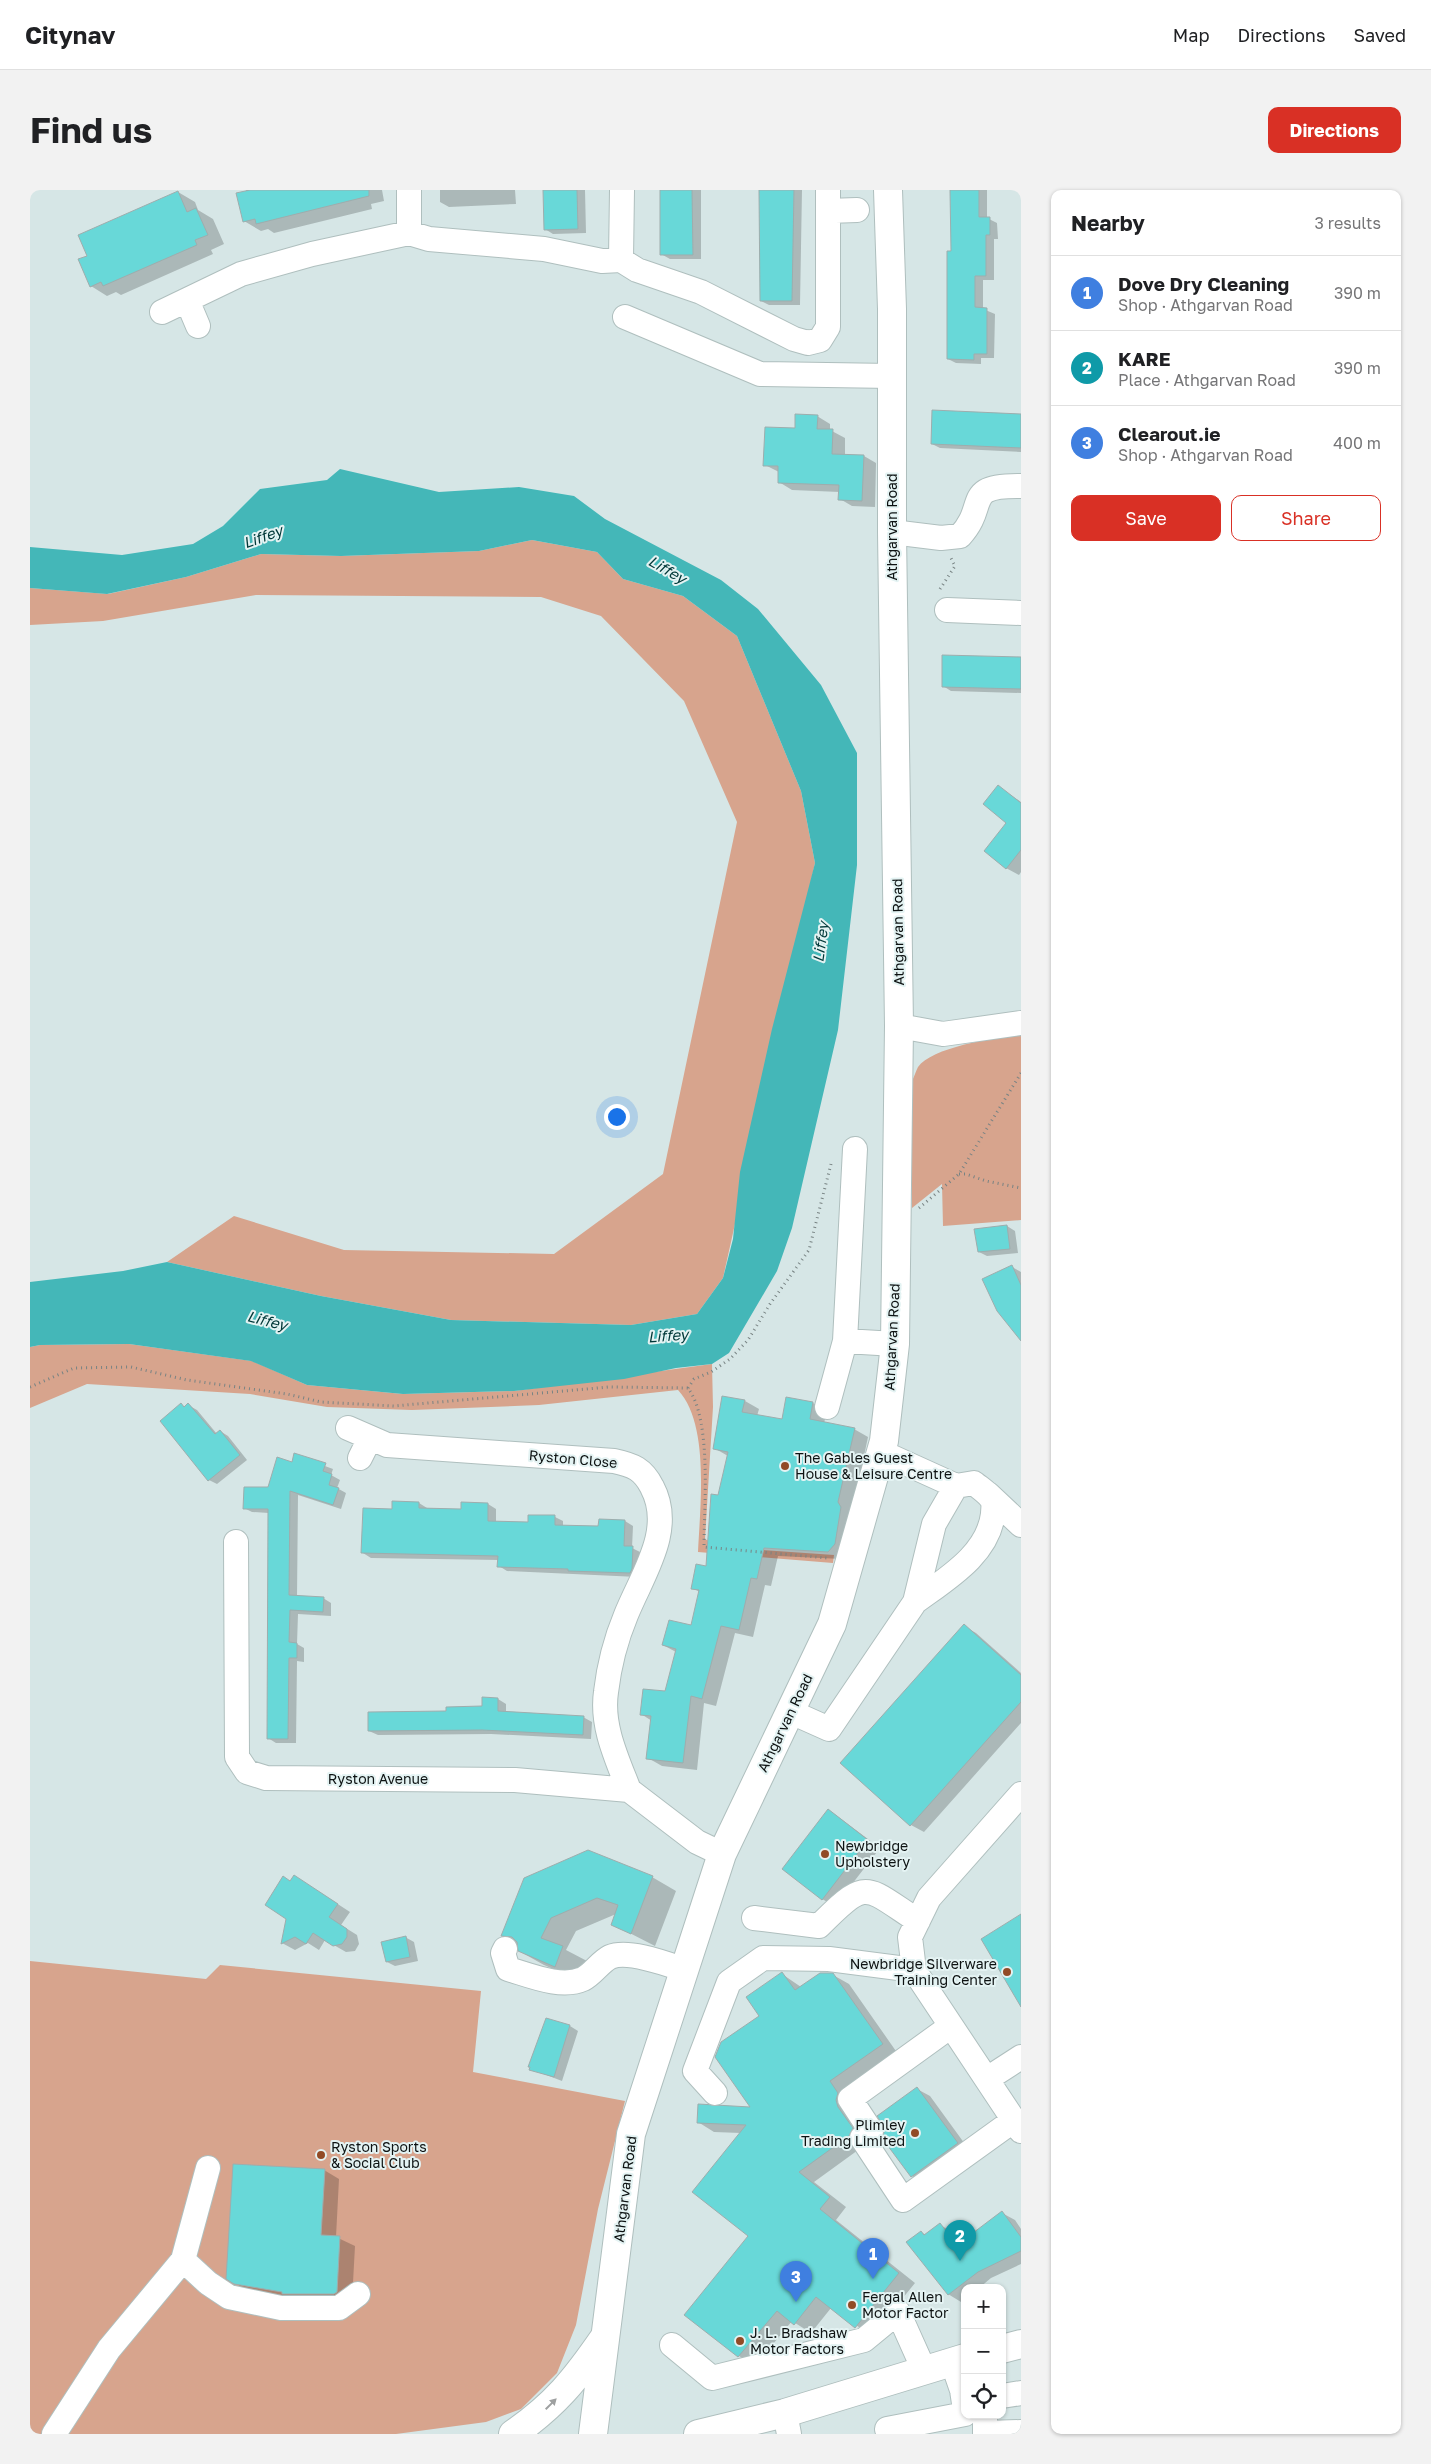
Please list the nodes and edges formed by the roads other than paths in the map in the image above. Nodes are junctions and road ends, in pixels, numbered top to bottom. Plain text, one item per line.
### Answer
1 (409, 190) edge
2 (622, 190) edge
3 (888, 190) edge
4 (828, 201) edge
5 (857, 210) dead end
6 (409, 234) junction
7 (621, 260) junction
8 (187, 300) junction
9 (162, 312) dead end
10 (625, 317) dead end
11 (198, 326) dead end
12 (892, 376) junction
13 (1021, 486) edge
14 (892, 532) junction
15 (953, 602) road end
16 (1021, 613) edge
17 (1021, 1023) edge
18 (899, 1026) junction
19 (855, 1149) dead end
20 (845, 1341) junction
21 (895, 1344) junction
22 (827, 1406) dead end
23 (348, 1428) dead end
24 (881, 1452) junction
25 (956, 1486) junction
26 (988, 1494) junction
27 (1021, 1525) edge
28 (236, 1542) dead end
29 (915, 1602) junction
30 (791, 1712) junction
31 (629, 1790) junction
32 (1021, 1794) edge
33 (722, 1854) junction
34 (754, 1918) dead end
35 (918, 1921) junction
36 (505, 1949) dead end
37 (685, 1970) junction
38 (914, 1970) junction
39 (951, 2026) junction
40 (1021, 2057) edge
41 (987, 2079) junction
42 (715, 2093) dead end
43 (1017, 2126) edge
44 (208, 2168) dead end
45 (183, 2260) junction
46 (358, 2294) dead end
47 (606, 2335) junction
48 (1021, 2344) edge
49 (672, 2345) dead end
50 (1006, 2348) edge
51 (958, 2360) edge
52 (924, 2370) junction
53 (961, 2384) edge
54 (1021, 2393) edge
55 (1006, 2395) edge
56 (961, 2408) edge
57 (985, 2419) edge
58 (787, 2424) edge
59 (887, 2429) dead end
60 (1021, 2432) edge
61 (54, 2434) edge
62 (512, 2434) edge
63 (593, 2434) edge
64 (698, 2434) edge

1 - 6 street
2 - 7 street
3 - 12 main road, Athgarvan Road
4 - 5 street
4 - 7 street
6 - 7 street
6 - 8 street
8 - 9 street
8 - 11 street
10 - 12 street
12 - 14 main road, Athgarvan Road
13 - 14 street
14 - 18 main road, Athgarvan Road
15 - 16 street
17 - 18 street
18 - 21 main road, Athgarvan Road
19 - 20 street
20 - 21 street
20 - 22 street
21 - 24 main road, Athgarvan Road
23 - 31 street, Ryston Close
24 - 25 street
24 - 30 main road, Athgarvan Road
25 - 26 street
25 - 29 street
26 - 27 street
26 - 29 street
28 - 31 street, Ryston Avenue
29 - 30 street
30 - 33 main road, Athgarvan Road
31 - 33 street
32 - 35 street
33 - 37 main road, Athgarvan Road
34 - 35 street
35 - 38 street
36 - 37 street
37 - 47 main road, Athgarvan Road
38 - 39 street
38 - 42 street
39 - 41 street
39 - 43 street
40 - 41 street
41 - 43 street
44 - 45 street
45 - 46 street
45 - 61 street
62 -> 47 main road
47 - 63 main road, Athgarvan Road
48 - 50 main road
49 - 52 street
51 - 52 main road
51 - 53 street
52 - 58 main road
54 - 55 street
56 - 59 street
57 - 60 street
58 - 64 main road

